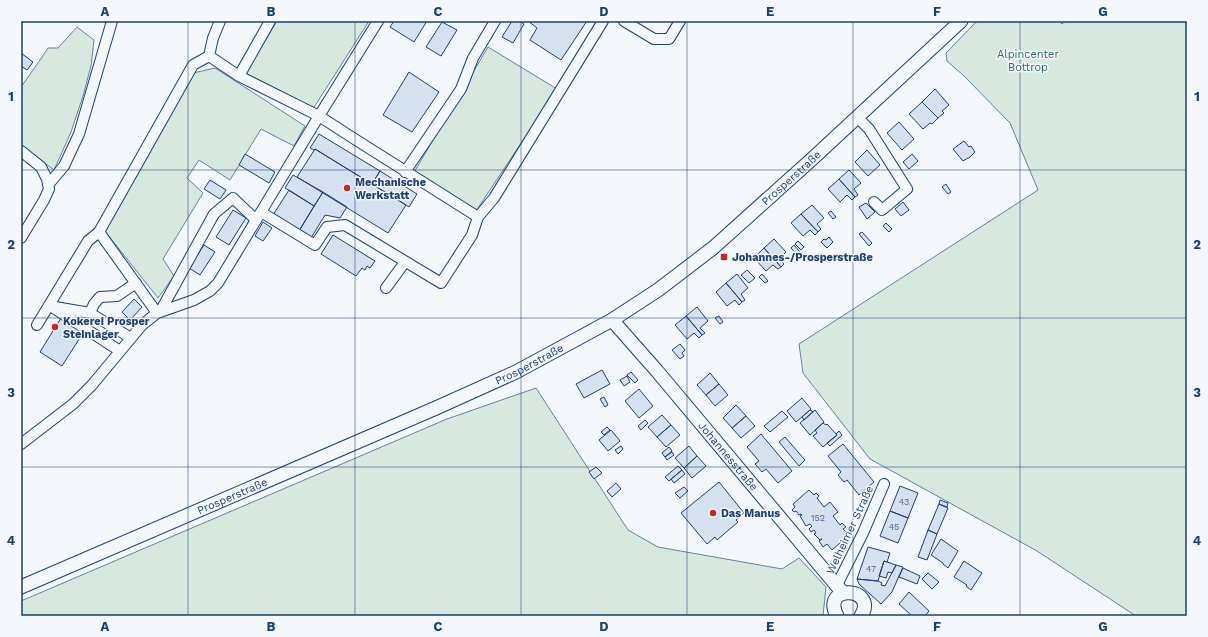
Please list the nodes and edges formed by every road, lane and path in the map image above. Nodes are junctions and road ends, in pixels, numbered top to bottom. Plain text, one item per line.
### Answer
1 (112, 21) edge
2 (220, 21) edge
3 (270, 21) edge
4 (378, 21) edge
5 (495, 21) edge
6 (603, 21) edge
7 (624, 21) edge
8 (680, 21) edge
9 (961, 21) edge
10 (209, 56) junction
11 (239, 76) junction
12 (319, 116) junction
13 (857, 117) junction
14 (21, 151) edge
15 (405, 172) junction
16 (48, 185) junction
17 (874, 202) dead end
18 (258, 216) junction
19 (478, 216) junction
20 (99, 232) junction
21 (21, 238) edge
22 (405, 262) junction
23 (136, 283) junction
24 (386, 288) dead end
25 (49, 305) junction
26 (90, 313) junction
27 (159, 313) junction
28 (612, 320) junction
29 (37, 325) dead end
30 (131, 338) junction
31 (120, 351) junction
32 (21, 444) edge
33 (884, 484) dead end
34 (21, 587) edge
35 (840, 589) junction
36 (837, 616) edge
37 (863, 616) edge

1 - 16 street
2 - 10 street
3 - 11 street
4 - 12 street
5 - 15 street
6 - 19 street
7 - 8 street
9 - 13 main road, Prosperstraße
10 - 11 street
10 - 20 street
11 - 12 street
12 - 15 street
12 - 18 street
13 - 17 street
13 - 28 main road, Prosperstraße
14 - 16 street
15 - 19 street
16 - 21 street
18 - 22 street
18 - 27 street
18 - 27 street
19 - 22 street
20 - 23 street
20 - 25 street
22 - 24 street
23 - 26 street
23 - 27 street
25 - 26 street
25 - 29 street
25 - 31 street
26 - 30 street
27 - 30 street
28 - 34 main road, Prosperstraße
28 - 35 main road, Johannesstraße
30 - 31 street
31 - 32 street
33 - 35 street, Welheimer Straße
35 - 36 main road
35 - 37 main road

